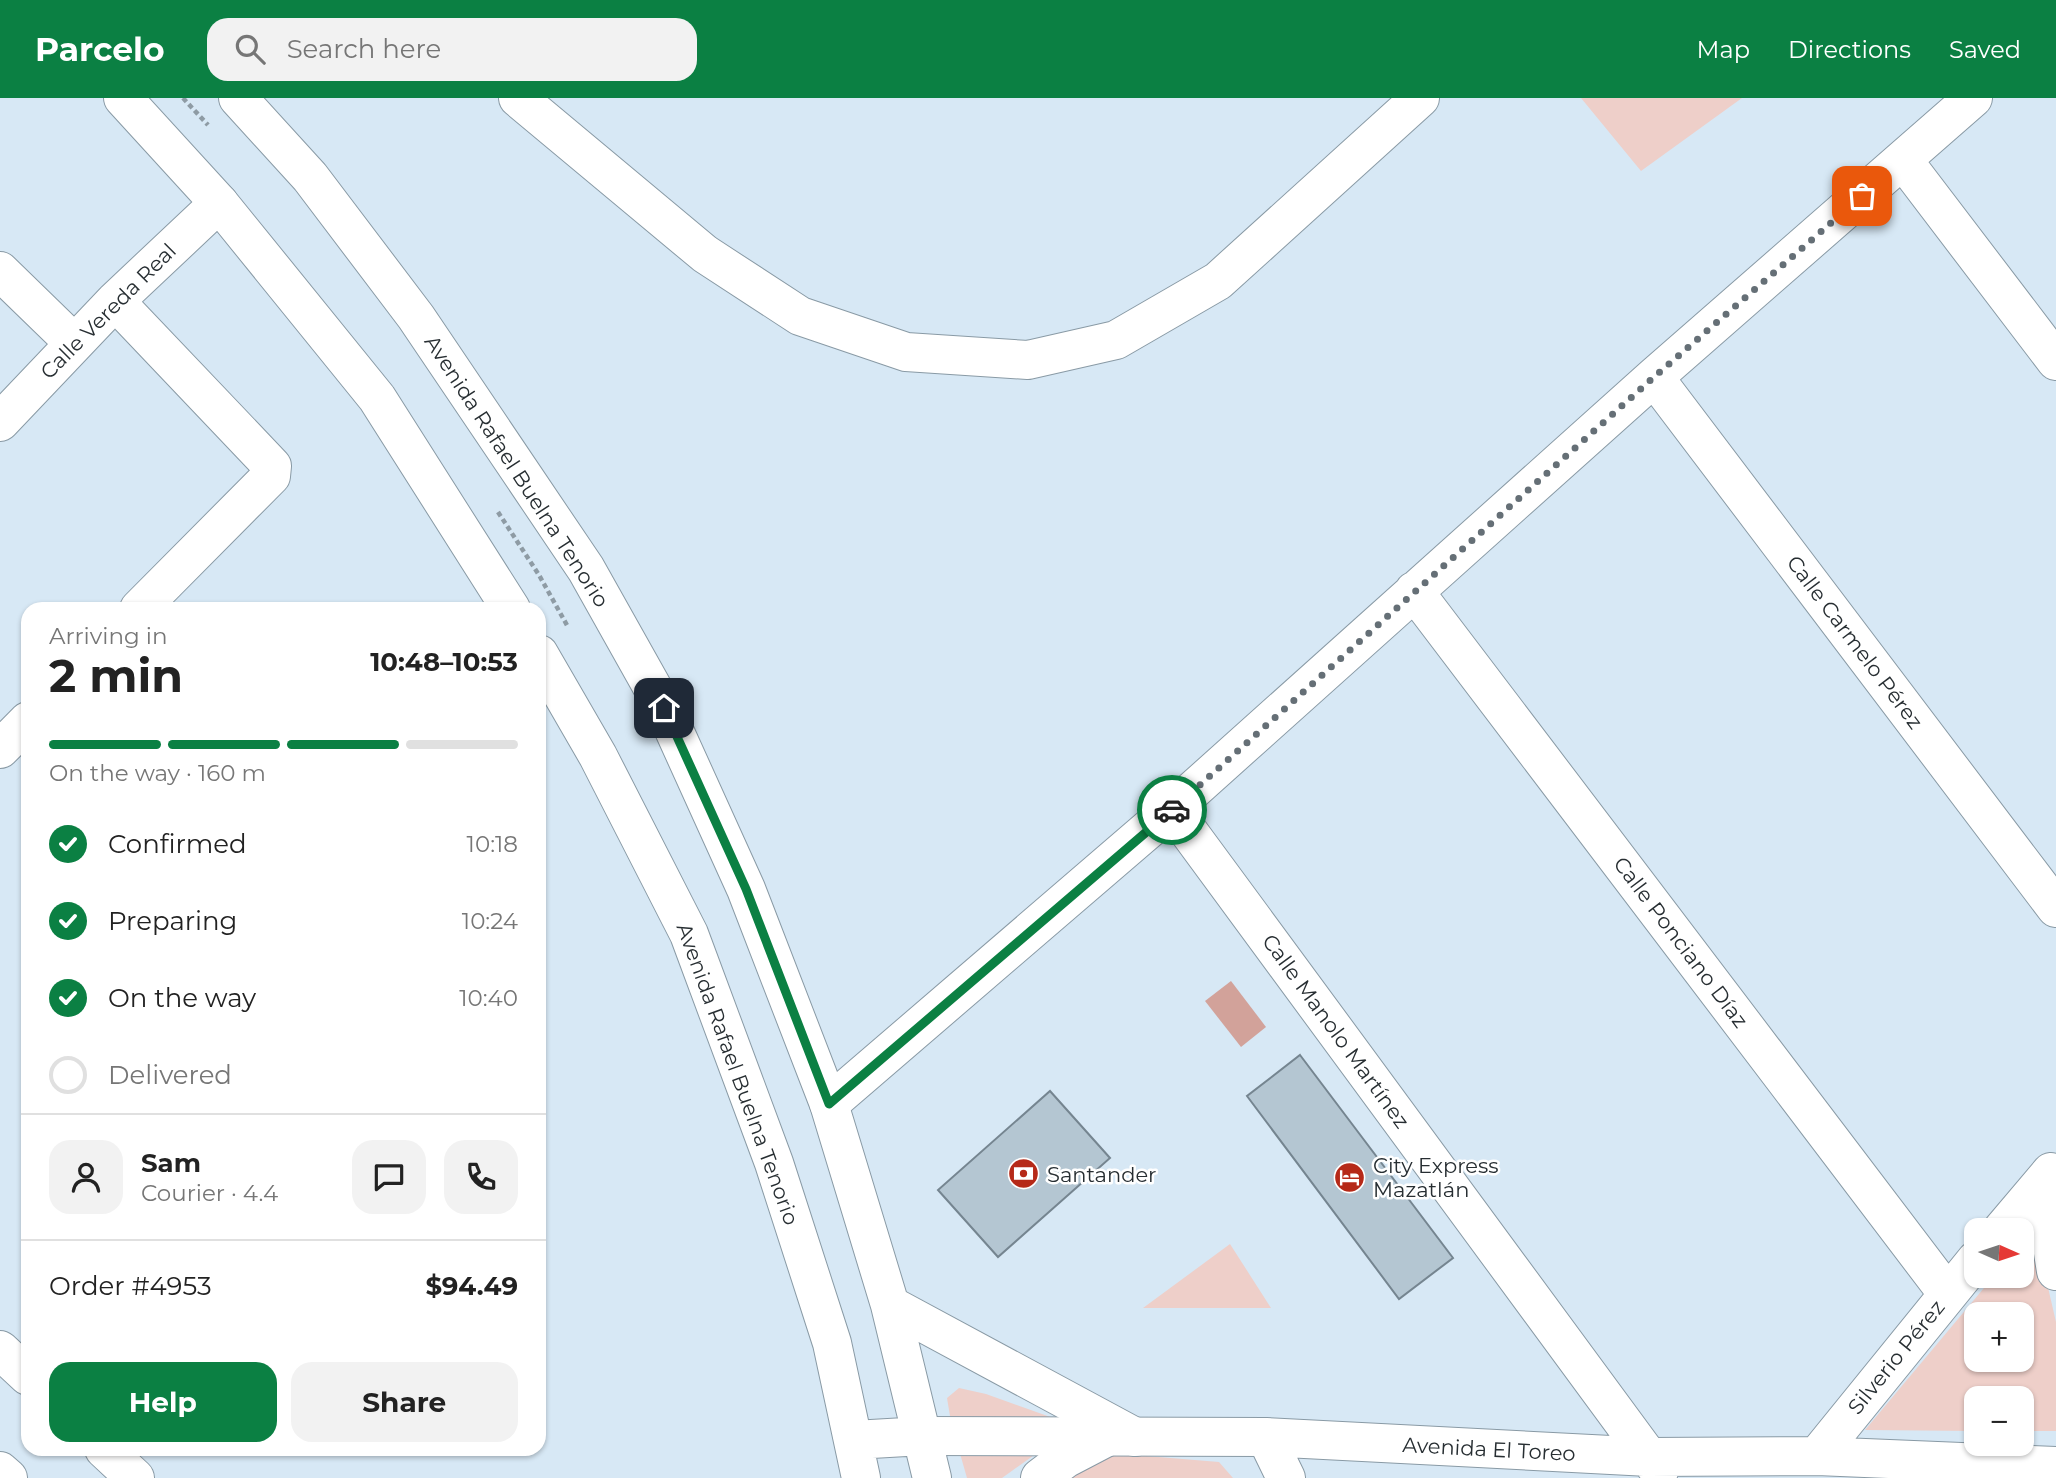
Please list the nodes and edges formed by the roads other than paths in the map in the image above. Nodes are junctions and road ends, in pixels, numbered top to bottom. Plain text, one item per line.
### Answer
1 (123, 98) edge
2 (238, 98) edge
3 (518, 98) edge
4 (1420, 98) edge
5 (1973, 98) edge
6 (1903, 160) junction
7 (219, 203) junction
8 (0, 271) edge
9 (115, 301) junction
10 (74, 343) junction
11 (2056, 361) edge
12 (1654, 377) junction
13 (0, 422) edge
14 (1414, 591) junction
15 (146, 602) edge
16 (507, 602) edge
17 (546, 666) edge
18 (21, 728) edge
19 (0, 749) edge
20 (1172, 809) junction
21 (2056, 908) edge
22 (829, 1104) junction
23 (2049, 1175) edge
24 (2012, 1218) edge
25 (2056, 1271) edge
26 (1964, 1274) edge
27 (1947, 1293) junction
28 (890, 1305) junction
29 (0, 1350) edge
30 (21, 1370) edge
31 (923, 1436) junction
32 (1122, 1437) junction
33 (1266, 1437) junction
34 (854, 1440) junction
35 (111, 1456) edge
36 (1817, 1456) junction
37 (2056, 1465) edge
38 (1657, 1467) edge
39 (0, 1471) edge
40 (8, 1478) edge
41 (135, 1478) edge
42 (861, 1478) edge
43 (932, 1478) edge
44 (1040, 1478) edge
45 (1286, 1478) edge

1 - 7 street
2 - 22 street, Avenida Rafael Buelna Tenorio
3 - 4 street
5 - 6 street
6 - 11 street
6 - 12 street
7 - 9 street, Calle Vereda Real
7 - 16 street
8 - 10 street
9 - 10 street, Calle Vereda Real
9 - 15 street
10 - 13 street, Calle Vereda Real
12 - 14 street
12 - 21 street, Calle Carmelo Pérez
14 - 20 street
14 - 27 street, Calle Ponciano Díaz
17 - 34 street, Avenida Rafael Buelna Tenorio
18 - 19 street
20 - 22 street
20 - 38 street, Calle Manolo Martínez
22 - 28 street, Avenida Rafael Buelna Tenorio
23 - 24 street
23 - 25 street
26 - 27 street, Silverio Pérez
27 - 36 street, Silverio Pérez
28 - 31 street, Avenida Rafael Buelna Tenorio
28 - 32 street
29 - 30 street
31 - 32 street, Avenida El Toreo
31 - 34 street, Avenida El Toreo
31 - 43 street, Avenida Rafael Buelna Tenorio
32 - 33 street, Avenida El Toreo
32 - 44 street
33 - 38 street, Avenida El Toreo
33 - 45 street
34 - 42 street, Avenida Rafael Buelna Tenorio
35 - 41 street
36 - 37 street, Avenida El Toreo
36 - 38 street, Avenida El Toreo
39 - 40 street

